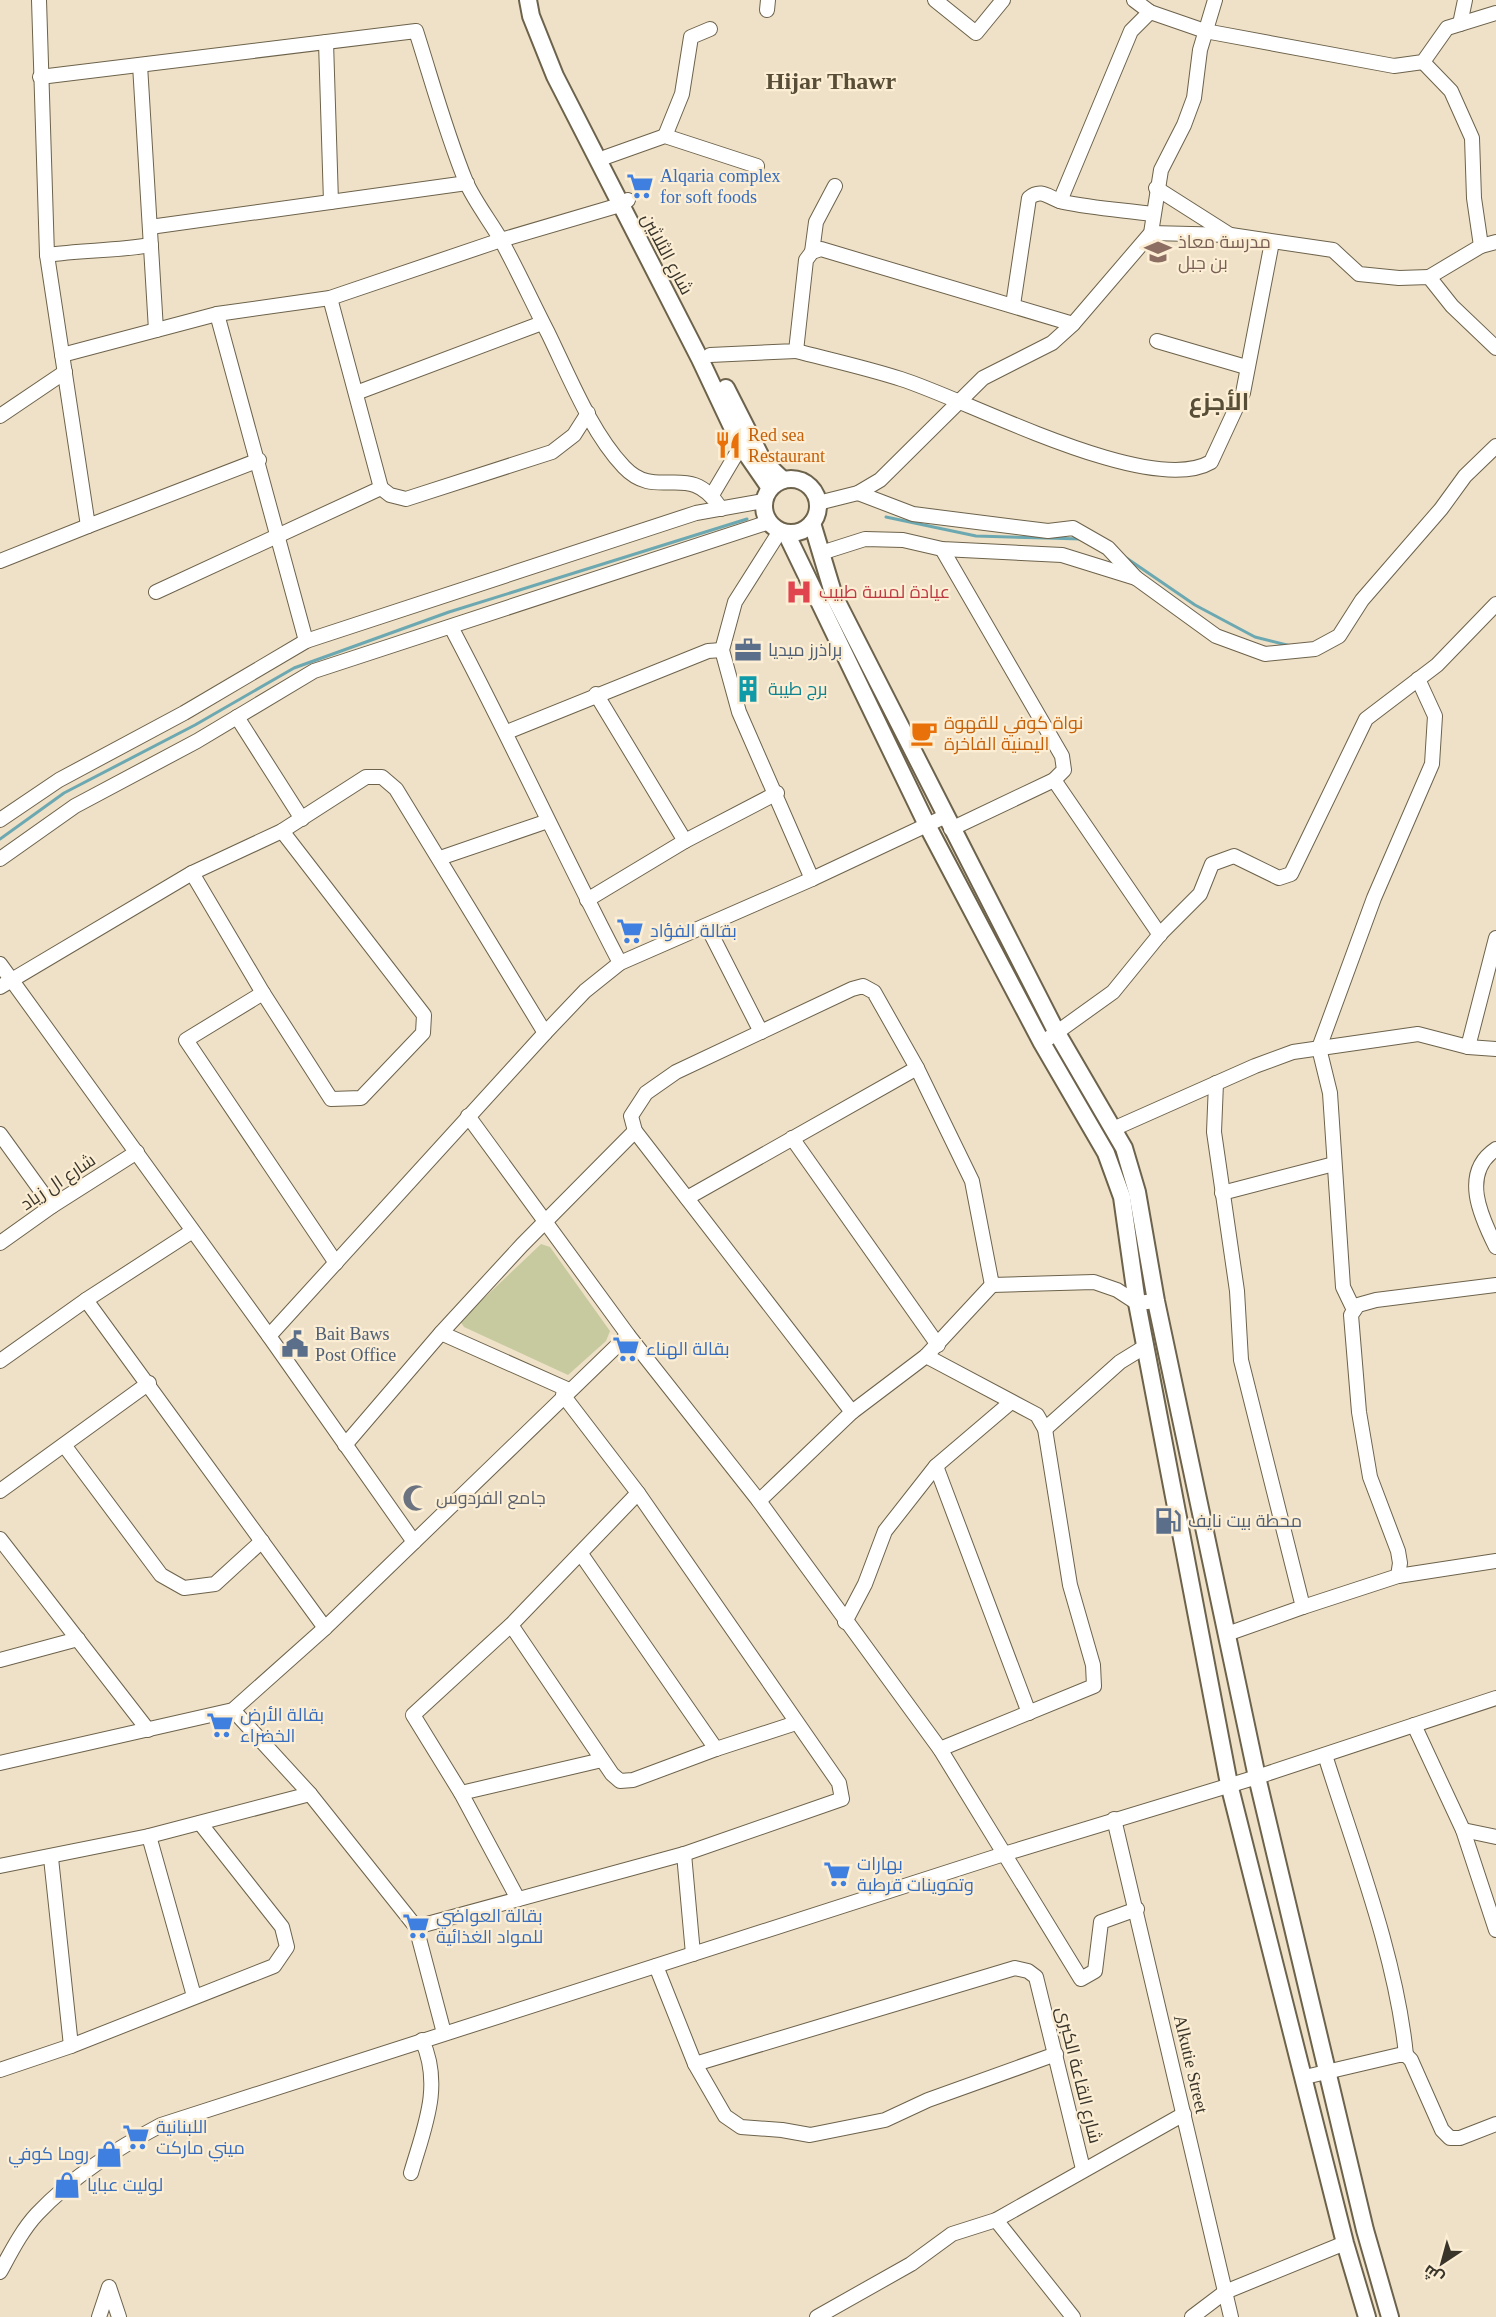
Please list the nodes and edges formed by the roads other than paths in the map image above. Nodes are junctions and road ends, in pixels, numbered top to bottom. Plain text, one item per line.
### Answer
1 (39, 0) edge
2 (528, 0) edge
3 (537, 0) edge
4 (935, 0) edge
5 (1003, 0) edge
6 (1134, 0) edge
7 (1215, 0) edge
8 (1465, 0) edge
9 (1150, 12) junction
10 (1496, 13) edge
11 (1460, 24) junction
12 (710, 29) dead end
13 (1205, 31) junction
14 (326, 42) junction
15 (1423, 62) junction
16 (140, 65) junction
17 (40, 77) junction
18 (665, 136) junction
19 (606, 157) junction
20 (757, 166) dead end
21 (467, 183) junction
22 (835, 186) dead end
23 (1156, 188) junction
24 (1060, 201) junction
25 (331, 202) junction
26 (624, 203) junction
27 (1152, 214) junction
28 (150, 227) junction
29 (1150, 233) junction
30 (1231, 236) junction
31 (501, 240) junction
32 (1272, 242) junction
33 (1496, 242) edge
34 (151, 245) junction
35 (1481, 246) junction
36 (812, 252) junction
37 (47, 255) junction
38 (1429, 277) junction
39 (330, 298) junction
40 (1012, 305) junction
41 (217, 314) junction
42 (542, 323) junction
43 (1073, 324) junction
44 (156, 330) junction
45 (1157, 341) dead end
46 (1496, 348) edge
47 (796, 351) junction
48 (62, 355) junction
49 (710, 355) junction
50 (1246, 367) junction
51 (64, 372) junction
52 (356, 393) junction
53 (959, 401) junction
54 (588, 413) junction
55 (0, 416) edge
56 (741, 446) junction
57 (1496, 446) edge
58 (259, 460) junction
59 (381, 488) junction
60 (772, 490) junction
61 (858, 493) junction
62 (712, 495) junction
63 (818, 504) junction
64 (721, 509) junction
65 (812, 524) junction
66 (88, 526) junction
67 (778, 528) junction
68 (278, 533) junction
69 (942, 549) junction
70 (821, 553) junction
71 (0, 561) edge
72 (1136, 578) junction
73 (156, 592) dead end
74 (1496, 604) edge
75 (451, 627) junction
76 (306, 641) junction
77 (722, 650) junction
78 (1418, 679) junction
79 (596, 694) junction
80 (237, 717) junction
81 (507, 732) junction
82 (1054, 780) junction
83 (777, 793) junction
84 (302, 819) junction
85 (0, 820) edge
86 (548, 821) junction
87 (947, 823) junction
88 (927, 825) junction
89 (282, 831) junction
90 (684, 841) junction
91 (440, 858) junction
92 (0, 859) edge
93 (192, 873) junction
94 (812, 879) junction
95 (587, 900) junction
96 (707, 926) junction
97 (1160, 935) junction
98 (1496, 938) edge
99 (0, 963) edge
100 (620, 963) junction
101 (12, 978) junction
102 (0, 987) edge
103 (263, 993) junction
104 (761, 1032) junction
105 (545, 1033) junction
106 (1050, 1038) junction
107 (1468, 1047) junction
108 (1319, 1048) junction
109 (1496, 1049) edge
110 (917, 1068) junction
111 (1216, 1083) junction
112 (468, 1116) junction
113 (1113, 1129) junction
114 (635, 1131) junction
115 (0, 1134) edge
116 (792, 1138) junction
117 (1496, 1149) edge
118 (137, 1152) junction
119 (1334, 1164) junction
120 (1222, 1193) junction
121 (687, 1198) junction
122 (52, 1206) junction
123 (546, 1223) junction
124 (191, 1232) junction
125 (0, 1243) edge
126 (1496, 1247) edge
127 (336, 1263) junction
128 (992, 1285) junction
129 (1496, 1286) edge
130 (86, 1300) junction
131 (1156, 1301) junction
132 (1137, 1303) junction
133 (1354, 1310) junction
134 (441, 1333) junction
135 (628, 1335) junction
136 (269, 1336) junction
137 (938, 1345) junction
138 (1146, 1346) junction
139 (926, 1356) junction
140 (0, 1361) edge
141 (148, 1383) junction
142 (566, 1393) junction
143 (1010, 1403) junction
144 (852, 1412) junction
145 (1045, 1430) junction
146 (64, 1445) junction
147 (345, 1445) junction
148 (936, 1466) junction
149 (0, 1491) edge
150 (638, 1493) junction
151 (759, 1501) junction
152 (0, 1539) edge
153 (262, 1541) junction
154 (414, 1542) junction
155 (581, 1554) junction
156 (1496, 1561) edge
157 (1398, 1576) junction
158 (1303, 1607) junction
159 (845, 1622) junction
160 (511, 1625) junction
161 (325, 1628) junction
162 (1227, 1634) junction
163 (78, 1639) junction
164 (0, 1660) edge
165 (1496, 1698) edge
166 (233, 1710) junction
167 (1029, 1713) junction
168 (796, 1723) junction
169 (1414, 1725) junction
170 (148, 1730) junction
171 (716, 1749) junction
172 (940, 1749) junction
173 (1325, 1755) junction
174 (602, 1760) junction
175 (0, 1763) edge
176 (1257, 1777) junction
177 (1229, 1784) junction
178 (460, 1793) junction
179 (310, 1794) junction
180 (1114, 1819) junction
181 (200, 1823) junction
182 (1464, 1830) junction
183 (149, 1836) junction
184 (1496, 1837) edge
185 (684, 1854) junction
186 (1004, 1854) junction
187 (51, 1858) junction
188 (0, 1866) edge
189 (518, 1899) junction
190 (1137, 1909) junction
191 (416, 1927) junction
192 (1496, 1930) edge
193 (693, 1954) junction
194 (656, 1966) junction
195 (194, 1996) junction
196 (444, 2033) junction
197 (422, 2040) junction
198 (71, 2046) junction
199 (1056, 2054) junction
200 (1406, 2055) junction
201 (695, 2064) junction
202 (0, 2070) edge
203 (1327, 2073) junction
204 (1305, 2077) junction
205 (1184, 2114) junction
206 (1496, 2124) edge
207 (1083, 2169) junction
208 (411, 2173) dead end
209 (996, 2220) junction
210 (1345, 2243) junction
211 (0, 2272) edge
212 (1225, 2292) junction
213 (99, 2317) edge
214 (119, 2317) edge
215 (817, 2317) edge
216 (1073, 2317) edge
217 (1192, 2317) edge
218 (1232, 2317) edge
219 (1367, 2317) edge
220 (1390, 2317) edge

1 - 17 street
2 - 26 main road, شارع الثلاثين
3 - 19 main road, شارع الثلاثين
4 - 5 street
6 - 9 street
7 - 13 street
8 - 11 street
9 - 13 street
9 - 24 street
10 - 11 street
11 - 15 street
12 - 18 street
13 - 15 street
13 - 23 street
14 - 16 street
14 - 21 street
14 - 25 street
15 - 35 street
16 - 17 street
16 - 28 street
17 - 37 street
18 - 19 street
18 - 20 street
19 - 26 main road, شارع الثلاثين
21 - 25 street
21 - 31 street
22 - 36 street
23 - 27 street
23 - 30 street
24 - 27 street
24 - 40 street
25 - 28 street
26 - 31 street
26 - 49 main road, شارع الثلاثين
26 - 56 main road, شارع الثلاثين
27 - 29 street
28 - 34 street
29 - 30 street
29 - 43 street
30 - 32 street
31 - 39 street
31 - 42 street
32 - 38 street
32 - 50 street
33 - 35 street
34 - 37 street
34 - 44 street
35 - 38 street
36 - 40 street
36 - 47 street
37 - 48 street
38 - 46 street
39 - 41 street
39 - 52 street
40 - 43 street
41 - 44 street
41 - 58 street
42 - 52 street
42 - 54 street
43 - 53 street
44 - 48 street
45 - 50 street
47 - 49 street
47 - 53 street
48 - 51 street
49 - 60 main road, شارع الثلاثين
50 - 53 street
51 - 55 street
51 - 66 street
52 - 59 street
53 - 61 street
54 - 59 street
54 - 62 street
56 - 60 main road, شارع الثلاثين
56 - 62 street
57 - 72 street
58 - 66 street
58 - 68 street
59 - 68 street
60 - 63 main road
60 - 64 street
60 - 67 main road
61 - 63 street
61 - 72 street
62 - 64 street
63 - 65 main road
64 - 76 street
65 - 67 main road
65 - 70 main road
66 - 71 street
67 - 75 street
67 - 77 street
67 - 88 main road
68 - 73 street
68 - 76 street
69 - 70 street
69 - 72 street
69 - 82 street
70 - 87 main road
74 - 78 street
75 - 80 street
75 - 81 street
76 - 85 street
77 - 79 street
77 - 83 street
78 - 97 street
78 - 108 street
79 - 81 street
79 - 90 street
80 - 84 street
80 - 92 street
81 - 86 street
82 - 87 street
82 - 97 street
83 - 90 street
83 - 94 street
84 - 89 street
84 - 91 street
86 - 91 street
86 - 95 street
87 - 88 street
87 - 106 main road
88 - 94 street
88 - 106 main road
89 - 93 street
89 - 103 street
90 - 95 street
91 - 105 street
93 - 101 street
93 - 103 street
94 - 96 street
95 - 100 street
96 - 100 street
96 - 104 street
97 - 106 street
98 - 107 street
99 - 101 street
100 - 105 street
101 - 102 street
101 - 118 street
103 - 127 street
104 - 110 street
104 - 114 street
105 - 112 street
106 - 113 main road
106 - 132 main road
107 - 108 street
107 - 109 street
108 - 111 street
108 - 119 street
110 - 116 street
110 - 128 street
111 - 113 street
111 - 120 street
112 - 123 street
112 - 127 street
113 - 131 main road
114 - 121 street
114 - 123 street
115 - 122 street
116 - 121 street
116 - 137 street
117 - 126 street
118 - 122 street, شارع ال زياد
118 - 124 street
119 - 120 street
119 - 133 street
120 - 158 street
121 - 144 street
122 - 125 street, شارع ال زياد
123 - 134 street
123 - 135 street
124 - 130 street
124 - 136 street
127 - 136 street
128 - 132 street
128 - 137 street
129 - 133 street
130 - 140 street
130 - 141 street
131 - 132 street
131 - 162 main road
132 - 138 main road
133 - 157 street
134 - 142 street
134 - 147 street
135 - 142 street
135 - 151 street
136 - 147 street
137 - 139 street
138 - 145 street
138 - 177 main road
139 - 143 street
139 - 144 street
141 - 146 street
141 - 153 street
142 - 150 street
142 - 154 street
143 - 145 street
143 - 148 street
144 - 151 street
145 - 167 street
146 - 149 street
146 - 153 street
147 - 154 street
148 - 159 street
148 - 167 street
150 - 155 street
150 - 168 street
151 - 159 street
152 - 163 street
153 - 161 street
154 - 161 street
155 - 160 street
155 - 171 street
156 - 157 street
157 - 158 street
158 - 162 street
159 - 172 street
160 - 174 street
160 - 178 street
161 - 166 street
162 - 176 main road
163 - 164 street
163 - 170 street
165 - 169 street
166 - 170 street
166 - 179 street
167 - 172 street
168 - 171 street
168 - 185 street
169 - 173 street
169 - 182 street
170 - 175 street
171 - 174 street
172 - 186 street
173 - 176 street
173 - 200 street
174 - 178 street
176 - 177 street
176 - 203 main road
177 - 180 street
177 - 204 main road
178 - 189 street
179 - 181 street
179 - 191 street
180 - 186 street
180 - 190 street, Alkutie Street
181 - 183 street
181 - 195 street
182 - 184 street
182 - 192 street
183 - 187 street
183 - 195 street
185 - 189 street
185 - 193 street
186 - 190 street
186 - 193 street
187 - 188 street
187 - 198 street
189 - 191 street
190 - 205 street, Alkutie Street
191 - 196 street
193 - 194 street
194 - 196 street
194 - 201 street
195 - 198 street
196 - 197 street
197 - 208 street
197 - 211 street
198 - 202 street
199 - 201 street
199 - 201 street, شارع القاعة الكبرى
199 - 207 street, شارع القاعة الكبرى
200 - 203 street
200 - 206 street
203 - 204 street
203 - 220 main road
204 - 210 main road
205 - 207 street, شارع القاعة الكبرى
205 - 212 street, Alkutie Street
207 - 209 street, شارع القاعة الكبرى
209 - 215 street, شارع القاعة الكبرى
209 - 216 street
210 - 212 street
210 - 219 main road
212 - 217 street
212 - 218 street, Alkutie Street
213 - 214 street

